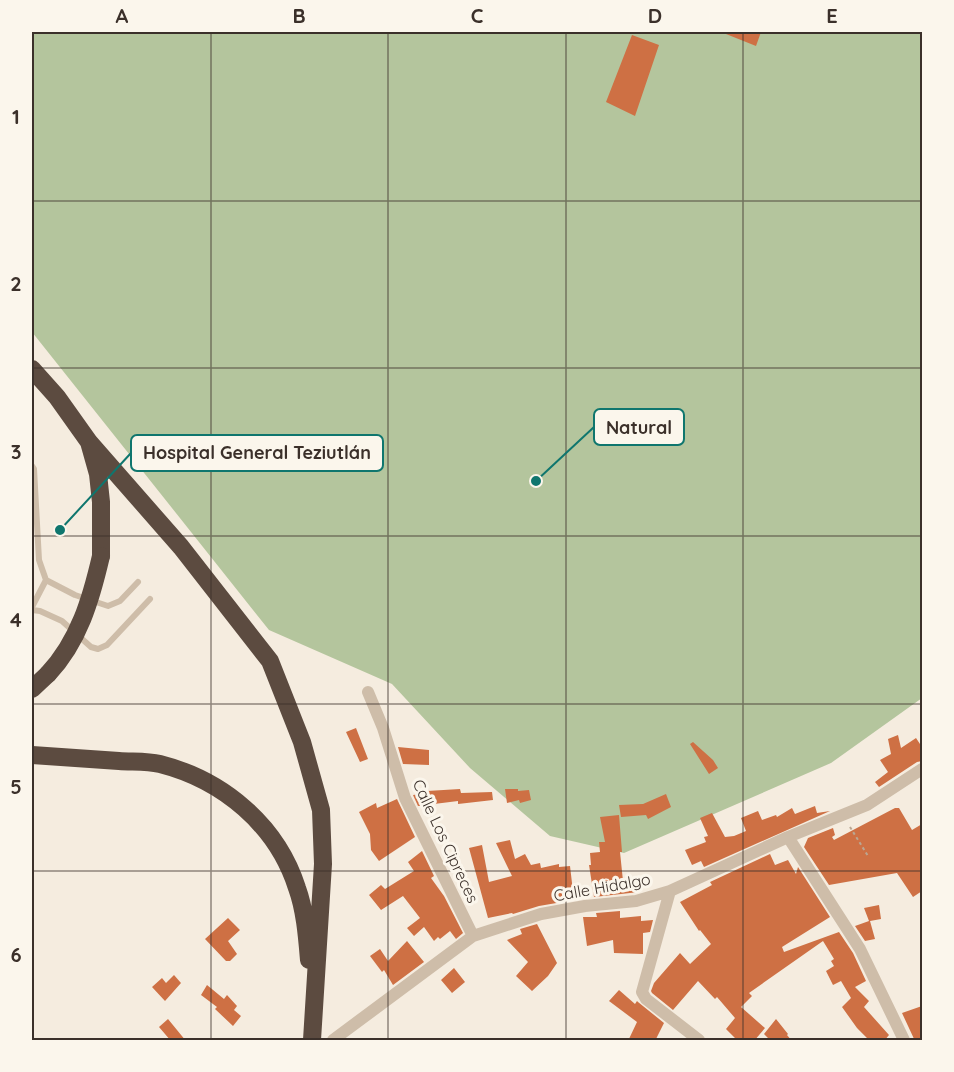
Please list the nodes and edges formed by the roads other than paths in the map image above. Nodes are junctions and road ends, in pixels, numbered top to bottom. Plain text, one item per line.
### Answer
1 (32, 369) edge
2 (89, 442) junction
3 (32, 466) edge
4 (46, 580) junction
5 (138, 582) dead end
6 (150, 599) dead end
7 (32, 609) edge
8 (32, 689) edge
9 (368, 692) dead end
10 (32, 755) edge
11 (922, 769) edge
12 (788, 837) junction
13 (670, 891) junction
14 (473, 936) junction
15 (313, 1010) junction
16 (312, 1041) edge
17 (333, 1041) edge
18 (699, 1041) edge
19 (904, 1041) edge

1 - 2 highway
2 - 8 highway, bridge
2 - 15 highway
3 - 4 lane
4 - 5 lane
4 - 7 lane
6 - 7 lane
9 - 14 street, Calle Los Cipreces
10 - 15 highway
11 - 12 street, Calle Hidalgo
12 - 13 street, Calle Hidalgo
12 - 19 street
13 - 14 street, Calle Hidalgo
13 - 18 street
14 - 17 street, Calle Hidalgo
15 - 16 highway

